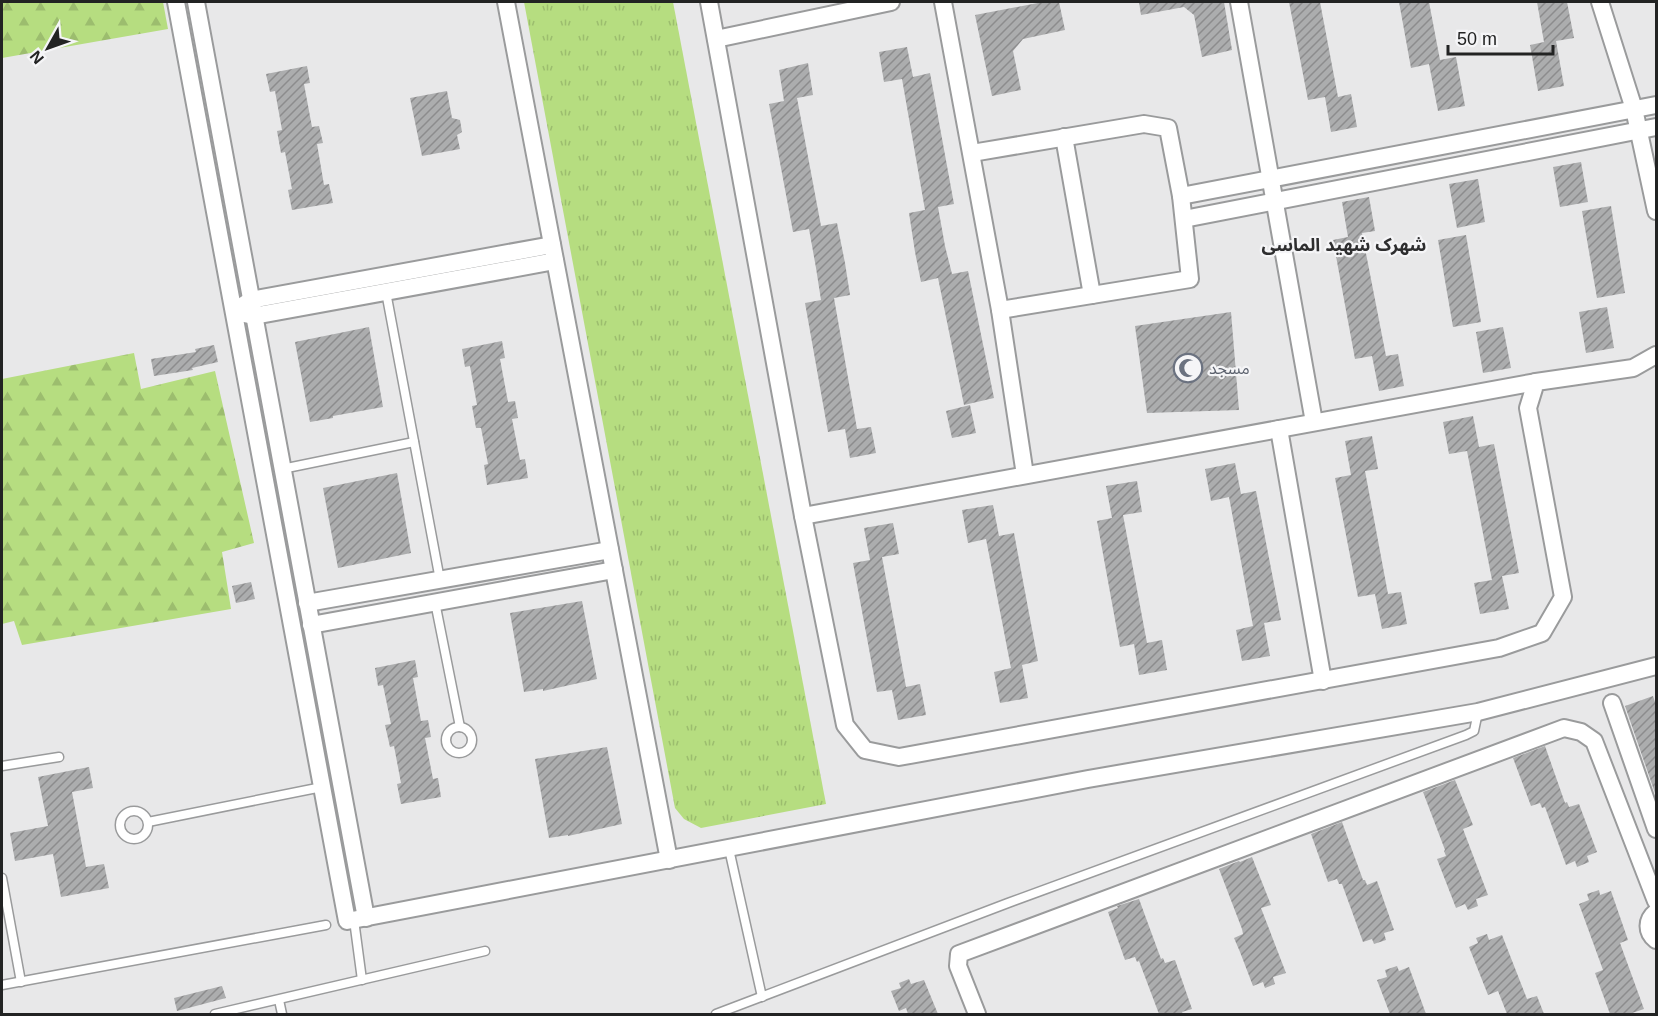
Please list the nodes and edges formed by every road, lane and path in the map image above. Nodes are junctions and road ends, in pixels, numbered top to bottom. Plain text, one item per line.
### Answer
1 (176, 2) edge
2 (195, 2) edge
3 (506, 2) edge
4 (709, 2) edge
5 (891, 2) edge
6 (943, 2) edge
7 (1239, 2) edge
8 (1600, 2) edge
9 (201, 29) junction
10 (182, 32) junction
11 (716, 39) junction
12 (1656, 105) edge
13 (1634, 110) junction
14 (1656, 127) edge
15 (1637, 130) junction
16 (1064, 137) junction
17 (972, 153) junction
18 (1272, 179) junction
19 (1181, 196) junction
20 (1275, 202) junction
21 (1656, 211) edge
22 (1184, 219) junction
23 (554, 253) junction
24 (386, 292) junction
25 (1092, 295) junction
26 (253, 308) junction
27 (1000, 310) junction
28 (234, 311) junction
29 (1656, 355) edge
30 (1536, 382) junction
31 (1314, 422) junction
32 (1279, 429) junction
33 (414, 442) junction
34 (282, 469) junction
35 (1025, 475) junction
36 (803, 516) junction
37 (610, 550) junction
38 (614, 570) junction
39 (440, 580) junction
40 (435, 602) junction
41 (307, 603) junction
42 (311, 625) junction
43 (1656, 666) edge
44 (1323, 681) junction
45 (1612, 703) dead end
46 (1478, 712) junction
47 (460, 727) dead end
48 (59, 757) dead end
49 (2, 766) edge
50 (322, 787) junction
51 (1651, 791) edge
52 (148, 822) dead end
53 (1656, 829) edge
54 (729, 849) junction
55 (669, 860) junction
56 (2, 878) edge
57 (1656, 901) edge
58 (1656, 912) edge
59 (356, 920) junction
60 (326, 925) dead end
61 (1656, 940) edge
62 (484, 951) dead end
63 (362, 980) junction
64 (21, 982) junction
65 (2, 986) edge
66 (762, 997) junction
67 (279, 999) junction
68 (215, 1014) edge
69 (282, 1014) edge
70 (716, 1014) edge
71 (977, 1014) edge

1 - 10 street
2 - 9 street
3 - 23 street
4 - 11 street
5 - 11 street
6 - 17 street
7 - 18 street
8 - 13 street
9 - 10 street
9 - 26 street
10 - 28 street
11 - 36 street
12 - 13 street
13 - 15 street
13 - 18 street
14 - 15 street
15 - 20 street
15 - 21 street
16 - 17 street
16 - 19 street
16 - 25 street
17 - 27 street
18 - 19 street
18 - 20 street
19 - 22 street
20 - 22 street
20 - 31 street
22 - 25 street
23 - 24 street
23 - 26 street
23 - 37 street
24 - 26 street
24 - 33 lane
25 - 27 street
26 - 28 street
26 - 34 street
27 - 35 street
28 - 50 street
29 - 30 street
30 - 31 street
30 - 44 street
31 - 32 street
32 - 35 street
32 - 44 street
33 - 34 lane
33 - 39 lane
34 - 41 street
35 - 36 street
36 - 44 street
37 - 38 street
37 - 39 street
38 - 40 street
38 - 55 street
39 - 41 street
40 - 42 street
40 - 47 lane
41 - 42 street
42 - 59 street
43 - 46 street
45 - 51 street
46 - 54 street
46 - 66 lane
48 - 49 lane
50 - 52 lane
50 - 59 street
51 - 53 street
54 - 55 street
54 - 66 lane
55 - 59 street
56 - 64 lane
57 - 71 street
58 - 61 street
59 - 63 lane
60 - 64 lane
62 - 63 lane
63 - 67 lane
64 - 65 lane
66 - 70 lane
67 - 68 lane
67 - 69 lane

